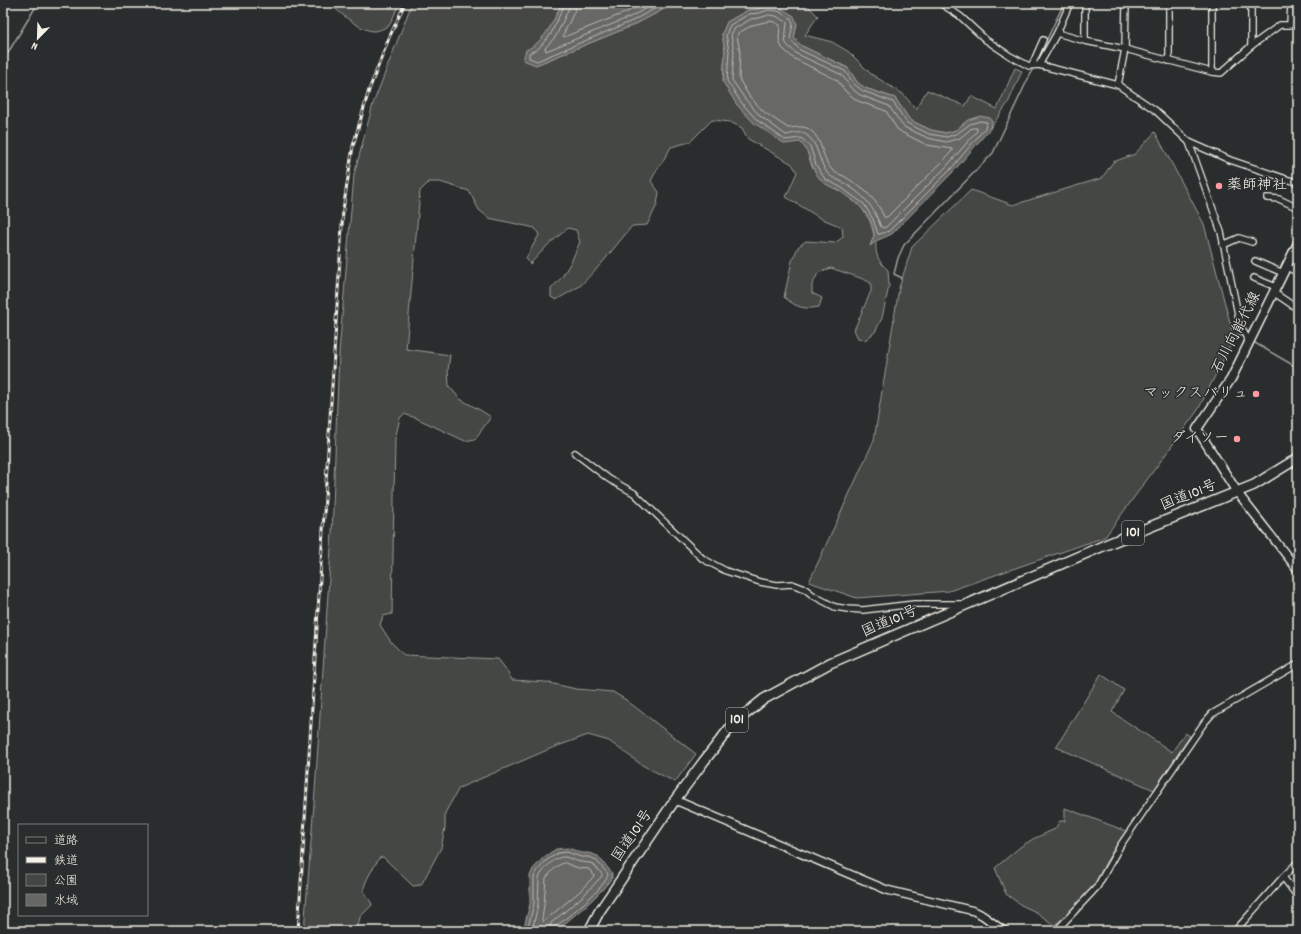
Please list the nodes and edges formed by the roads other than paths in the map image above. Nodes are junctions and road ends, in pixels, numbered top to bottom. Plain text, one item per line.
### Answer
1 (940, 3) edge
2 (1070, 3) edge
3 (1085, 3) edge
4 (1126, 3) edge
5 (1169, 3) edge
6 (1212, 3) edge
7 (1252, 3) edge
8 (1290, 3) edge
9 (1057, 33) junction
10 (1043, 40) dead end
11 (1085, 41) junction
12 (1251, 46) junction
13 (1125, 49) junction
14 (1169, 61) junction
15 (1032, 65) junction
16 (1039, 65) junction
17 (1212, 72) junction
18 (1118, 84) junction
19 (1189, 142) junction
20 (1298, 183) edge
21 (1267, 198) dead end
22 (1298, 208) edge
23 (1252, 242) dead end
24 (1298, 243) edge
25 (1223, 245) junction
26 (1255, 261) dead end
27 (1284, 269) junction
28 (1298, 273) edge
29 (1254, 278) dead end
30 (1274, 290) junction
31 (1298, 309) edge
32 (1249, 343) junction
33 (575, 453) dead end
34 (1298, 458) edge
35 (1237, 492) junction
36 (1298, 570) edge
37 (966, 604) junction
38 (1298, 664) edge
39 (675, 800) junction
40 (1298, 862) edge
41 (1283, 877) junction
42 (1298, 896) edge
43 (588, 931) edge
44 (1004, 931) edge
45 (1056, 931) edge
46 (1235, 931) edge

1 - 15 street
2 - 9 street
3 - 11 street
4 - 13 street
5 - 14 street
6 - 17 street
7 - 12 street
8 - 12 street
9 - 11 street
9 - 16 street
10 - 15 street
11 - 13 street
12 - 17 street
13 - 14 street
13 - 18 street
14 - 17 street
15 - 16 street
16 - 18 street
18 - 19 street
19 - 20 street
19 - 25 street
21 - 22 street
23 - 25 street
24 - 27 main road, 石川向能代線
25 - 32 street
26 - 27 street
27 - 28 street
27 - 30 main road, 石川向能代線
29 - 30 street
30 - 31 street
30 - 32 main road, 石川向能代線
32 - 35 main road, 石川向能代線
33 - 37 street
34 - 35 highway, 国道101号 / 101
35 - 36 street
35 - 37 highway, 国道101号 / 101
37 - 39 highway, 国道101号 / 101
38 - 45 street
39 - 43 highway, 国道101号 / 101
39 - 44 street
40 - 41 street
41 - 42 street
41 - 46 street

